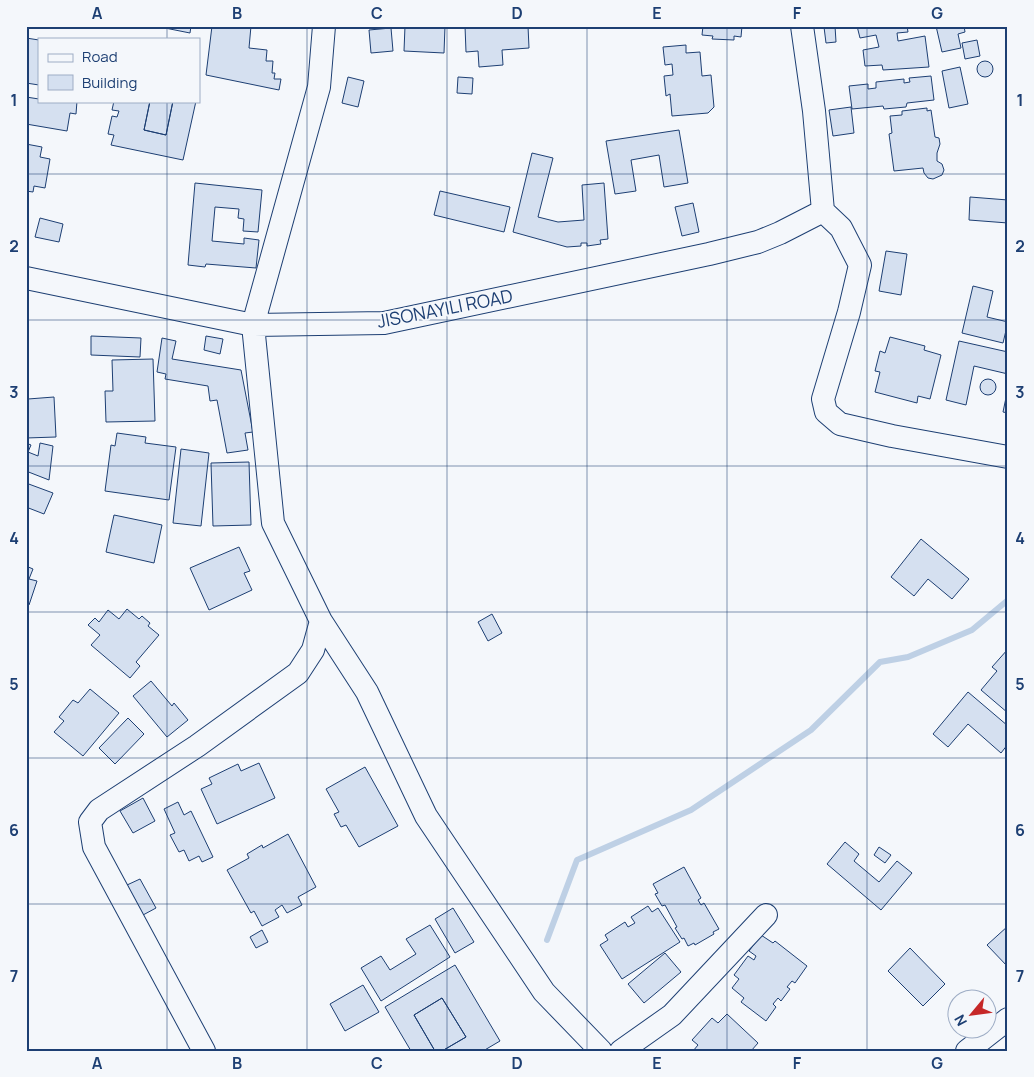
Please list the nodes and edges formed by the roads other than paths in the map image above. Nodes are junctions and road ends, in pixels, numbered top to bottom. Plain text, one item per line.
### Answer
1 (324, 26) edge
2 (802, 26) edge
3 (823, 211) junction
4 (26, 278) edge
5 (253, 325) junction
6 (1008, 457) edge
7 (321, 621) junction
8 (766, 915) dead end
9 (1008, 1019) edge
10 (204, 1051) edge
11 (601, 1051) edge
12 (621, 1051) edge
13 (967, 1051) edge

1 - 5 street
2 - 3 street
3 - 5 street, JISONAYILI ROAD
3 - 6 street
4 - 5 street, JISONAYILI ROAD
5 - 7 street
7 - 10 street
7 - 11 street
8 - 12 street
9 - 13 street

